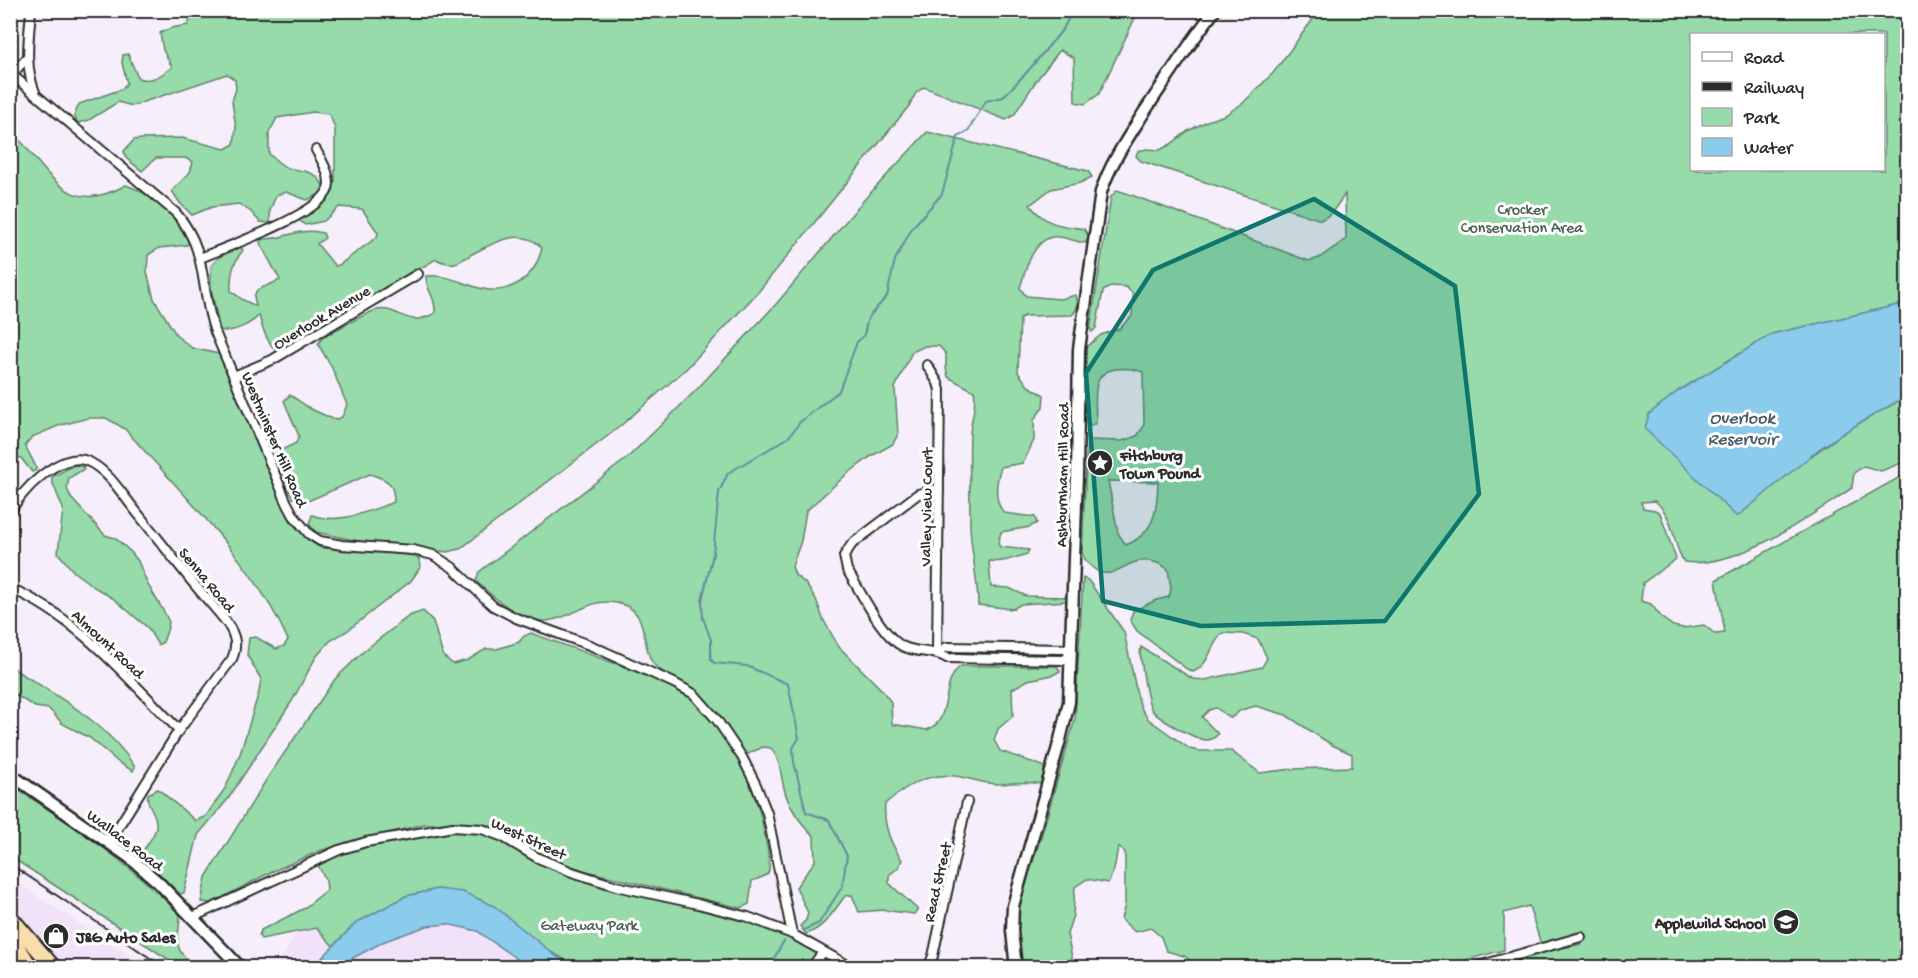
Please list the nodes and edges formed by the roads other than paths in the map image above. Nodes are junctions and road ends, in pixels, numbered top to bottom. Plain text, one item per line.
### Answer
1 (32, 10) edge
2 (1215, 10) edge
3 (28, 57) junction
4 (11, 73) edge
5 (37, 95) junction
6 (316, 150) dead end
7 (200, 258) junction
8 (418, 274) dead end
9 (927, 365) dead end
10 (234, 376) junction
11 (939, 489) junction
12 (10, 514) edge
13 (10, 588) edge
14 (937, 652) junction
15 (1071, 654) junction
16 (179, 730) junction
17 (10, 774) edge
18 (967, 802) dead end
19 (109, 842) junction
20 (10, 917) edge
21 (193, 917) junction
22 (10, 934) edge
23 (792, 934) junction
24 (1581, 937) dead end
25 (213, 939) junction
26 (823, 952) junction
27 (31, 968) edge
28 (54, 968) edge
29 (234, 968) edge
30 (241, 968) edge
31 (811, 968) edge
32 (853, 968) edge
33 (928, 968) edge
34 (1016, 968) edge
35 (1471, 968) edge

1 - 3 street
2 - 15 street, Ashburnham Hill Road
3 - 4 street
3 - 5 street
4 - 5 street, Westminster Hill Road
5 - 7 street, Westminster Hill Road
6 - 7 street
7 - 10 street, Westminster Hill Road
8 - 10 street, Overlook Avenue
9 - 11 street, Valley View Court
10 - 23 street, Westminster Hill Road
11 - 14 street, Valley View Court
11 - 14 street
12 - 16 street, Senna Road
13 - 16 street, Almount Road
14 - 15 street
15 - 34 street, Ashburnham Hill Road
16 - 19 street, Senna Road
17 - 19 street, Wallace Road
18 - 33 street, Read Street
19 - 21 street, Wallace Road
20 - 28 highway
21 - 23 street, West Street
21 - 25 street, Wallace Road
22 - 27 highway
23 - 26 street, West Street
24 - 35 street
25 - 29 street, Wallace Road
25 - 30 street, Wallace Road
26 - 31 street
26 - 32 street, West Street

